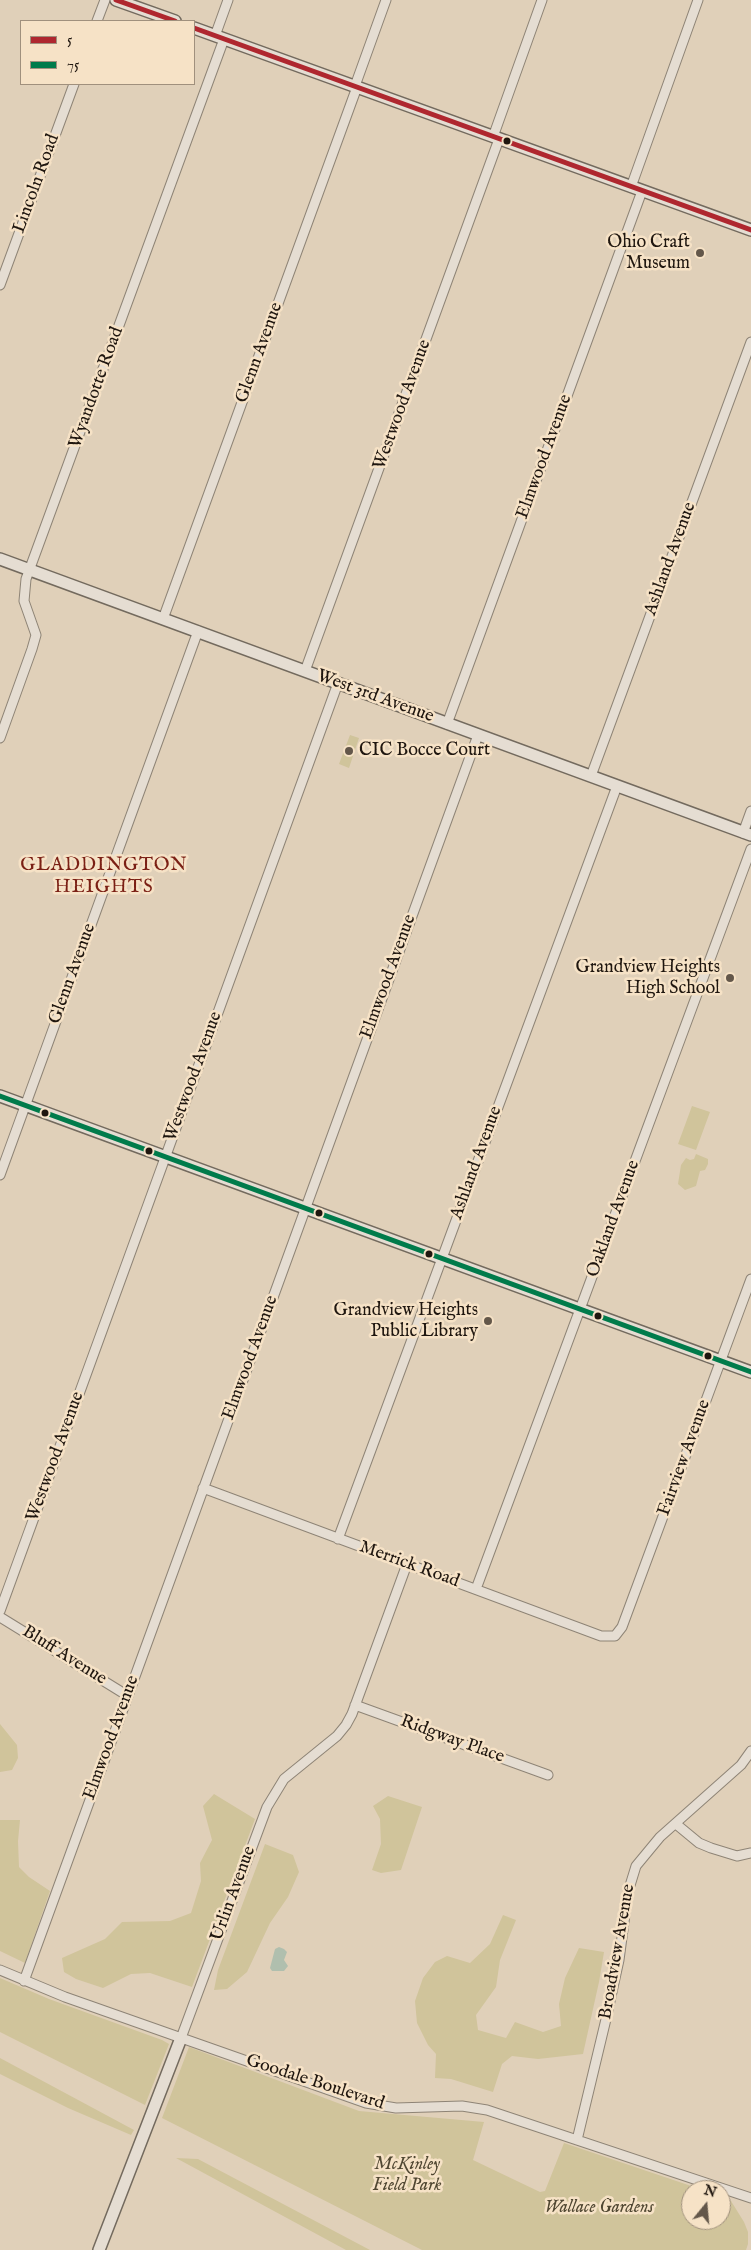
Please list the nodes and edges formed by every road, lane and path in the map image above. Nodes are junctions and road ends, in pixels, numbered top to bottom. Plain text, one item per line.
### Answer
1 (105, 0) edge
2 (116, 0) edge
3 (228, 0) edge
4 (386, 0) edge
5 (542, 0) edge
6 (698, 0) edge
7 (97, 20) edge
8 (172, 20) edge
9 (195, 28) edge
10 (220, 38) junction
11 (74, 85) edge
12 (356, 86) junction
13 (496, 138) junction
14 (631, 187) junction
15 (642, 191) junction
16 (751, 230) edge
17 (0, 285) edge
18 (751, 342) edge
19 (0, 558) edge
20 (30, 570) junction
21 (163, 618) junction
22 (198, 632) junction
23 (305, 671) junction
24 (338, 684) junction
25 (447, 724) junction
26 (478, 735) junction
27 (0, 738) edge
28 (591, 776) junction
29 (617, 786) junction
30 (751, 811) edge
31 (747, 834) edge
32 (751, 849) edge
33 (0, 1096) edge
34 (25, 1105) junction
35 (165, 1157) junction
36 (0, 1175) edge
37 (305, 1208) junction
38 (442, 1259) junction
39 (751, 1278) edge
40 (580, 1310) junction
41 (720, 1361) junction
42 (751, 1372) edge
43 (203, 1488) junction
44 (338, 1539) junction
45 (407, 1564) junction
46 (476, 1590) junction
47 (1, 1619) edge
48 (616, 1636) joint
49 (128, 1696) junction
50 (355, 1705) junction
51 (751, 1751) edge
52 (548, 1775) dead end
53 (676, 1824) junction
54 (751, 1853) edge
55 (0, 1970) edge
56 (24, 1981) junction
57 (181, 2038) junction
58 (577, 2140) junction
59 (751, 2198) edge
60 (99, 2250) edge

1 - 7 street
2 - 8 street
3 - 10 street, Wyandotte Road
4 - 12 street, Glenn Avenue
5 - 13 street, Westwood Avenue
6 - 14 street
9 - 10 street
10 - 12 street
10 - 20 street, Wyandotte Road
11 - 17 street, Lincoln Road
12 - 13 street
12 - 21 street, Glenn Avenue
13 - 14 street
13 - 23 street, Westwood Avenue
14 - 15 street
15 - 16 street
15 - 25 street, Elmwood Avenue
18 - 28 street, Ashland Avenue
19 - 20 street, West 3rd Avenue
20 - 21 street, West 3rd Avenue
20 - 27 street, Wyandotte Road
21 - 22 street, West 3rd Avenue
22 - 23 street, West 3rd Avenue
22 - 34 street, Glenn Avenue
23 - 24 street, West 3rd Avenue
24 - 25 street, West 3rd Avenue
24 - 35 street, Westwood Avenue
25 - 26 street, West 3rd Avenue
26 - 28 street, West 3rd Avenue
26 - 37 street, Elmwood Avenue
28 - 29 street, West 3rd Avenue
29 - 31 street, West 3rd Avenue
29 - 38 street, Ashland Avenue
30 - 31 street
32 - 40 street, Oakland Avenue
33 - 34 street
34 - 35 street
34 - 36 street, Glenn Avenue
35 - 37 street
35 - 47 street, Westwood Avenue
37 - 38 street
37 - 43 street, Elmwood Avenue
38 - 40 street
38 - 44 street, Ashland Avenue
39 - 41 street, Fairview Avenue
40 - 41 street
40 - 46 street, Oakland Avenue
41 - 42 street
41 - 48 street, Fairview Avenue
43 - 44 street, Merrick Road
43 - 49 street, Elmwood Avenue
44 - 45 street, Merrick Road
45 - 46 street, Merrick Road
45 - 50 street, Urlin Avenue
46 - 48 street, Merrick Road
47 - 49 street, Bluff Avenue
49 - 56 street, Elmwood Avenue
50 - 52 street, Ridgway Place
50 - 57 street, Urlin Avenue
51 - 53 street, Broadview Avenue
53 - 54 street
53 - 58 street, Broadview Avenue
55 - 56 street, Goodale Boulevard
56 - 57 street, Goodale Boulevard
57 - 58 street, Goodale Boulevard
57 - 60 street, Urlin Avenue
58 - 59 street, Goodale Boulevard

